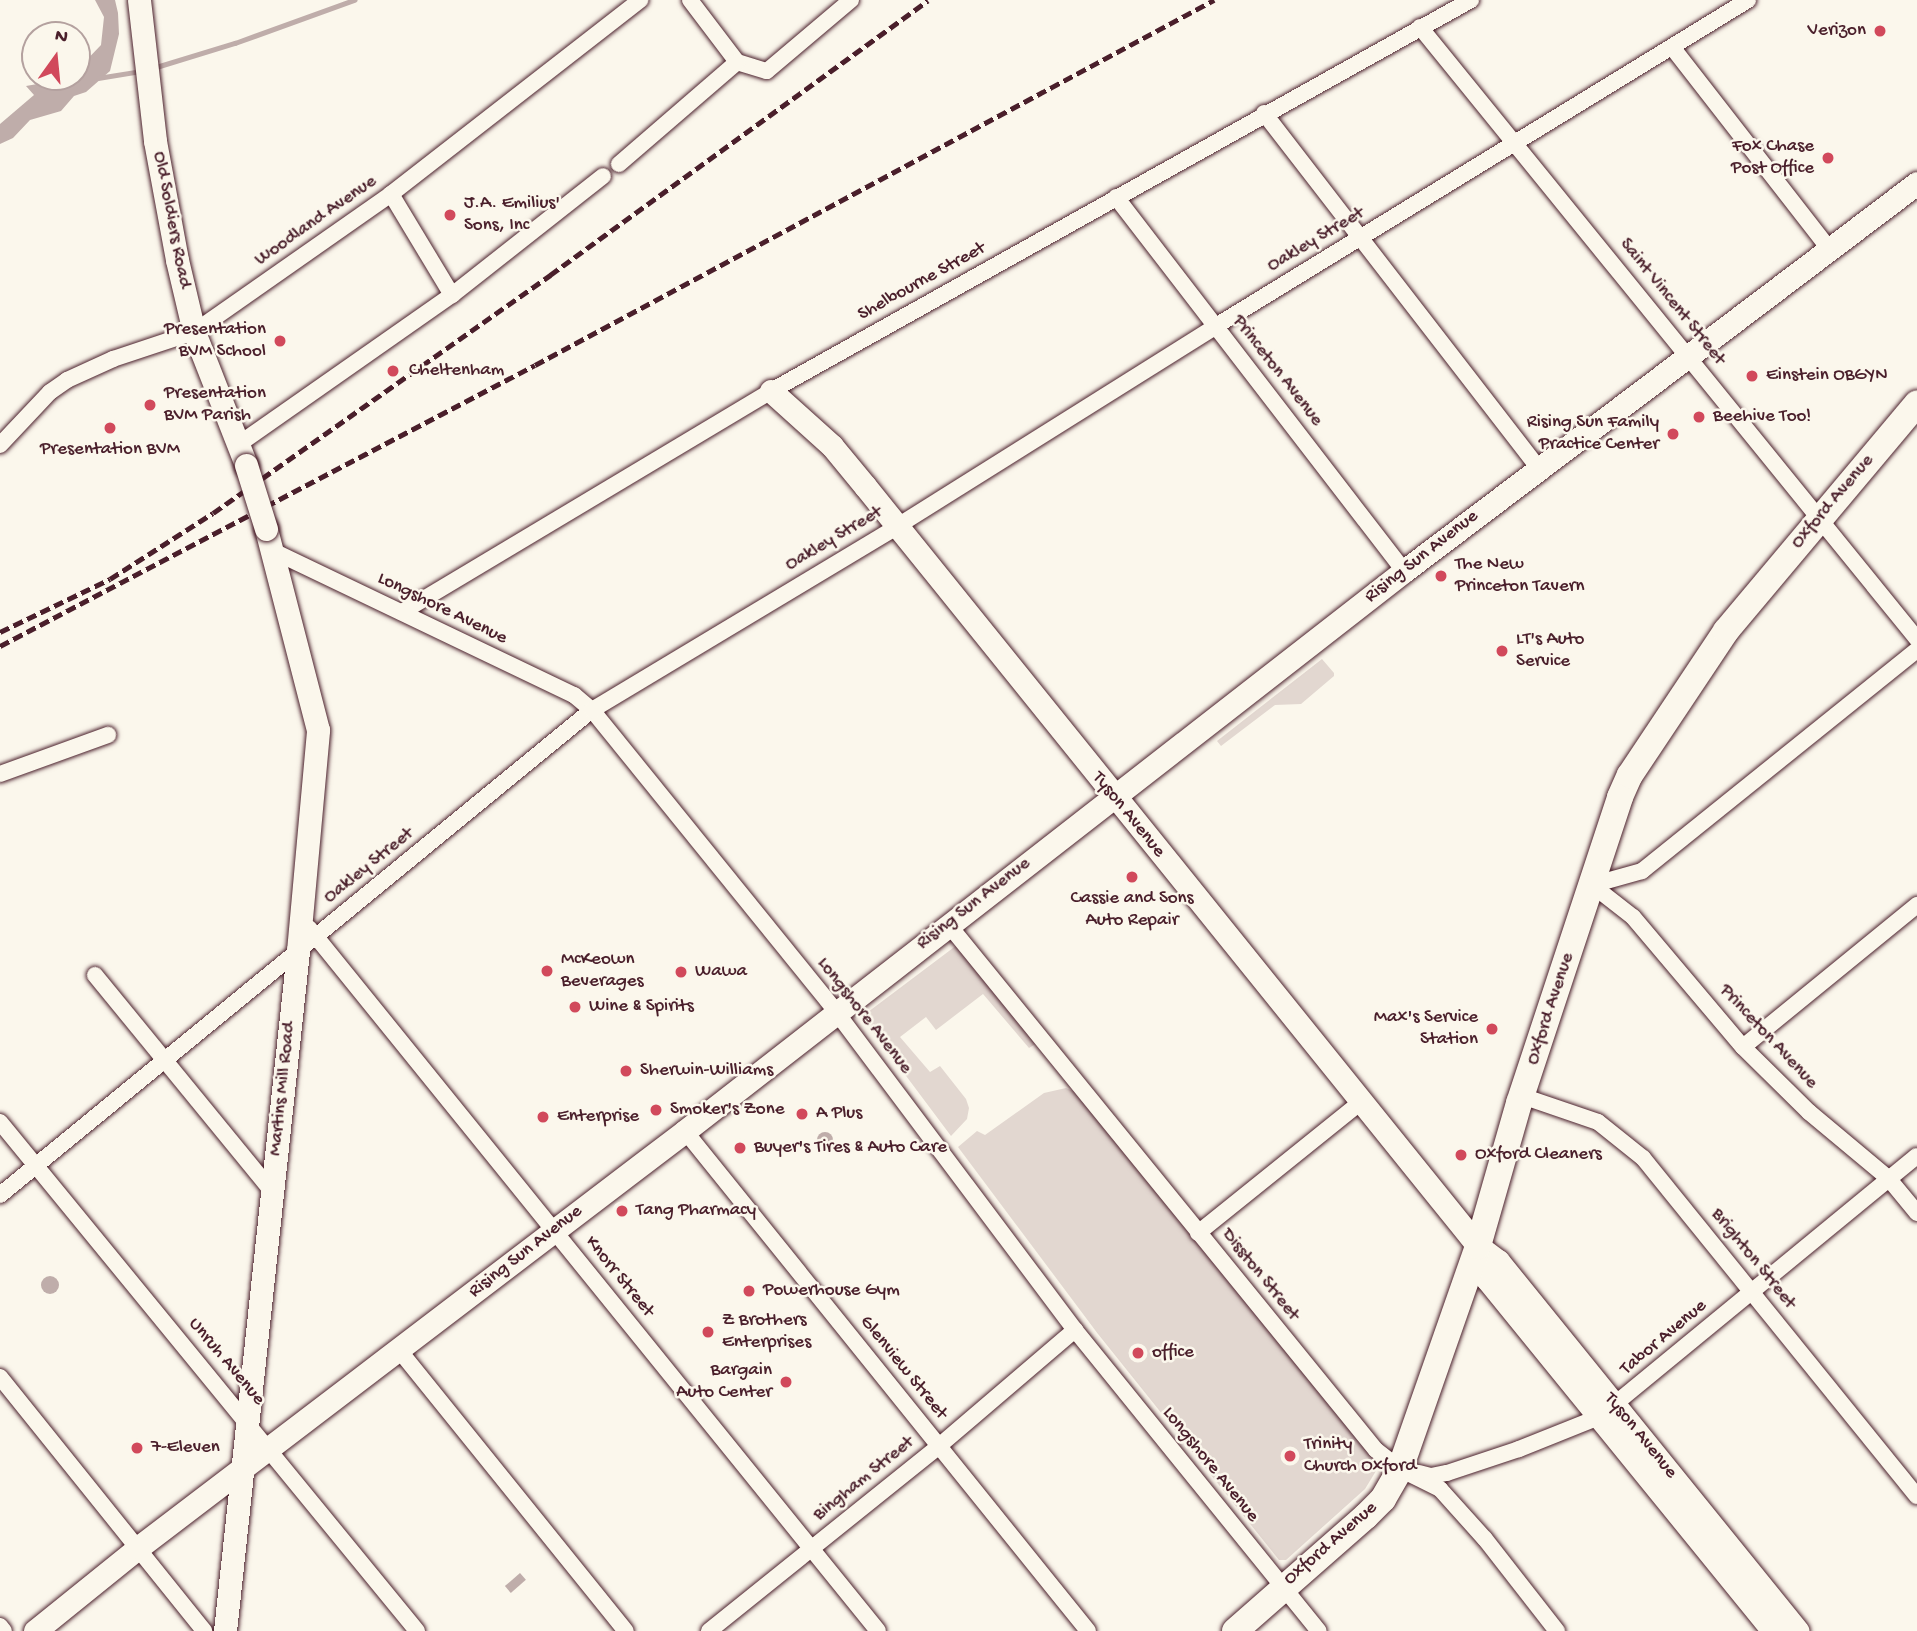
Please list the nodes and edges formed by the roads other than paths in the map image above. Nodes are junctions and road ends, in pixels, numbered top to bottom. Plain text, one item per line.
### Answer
1 (139, 0) edge
2 (640, 0) edge
3 (690, 0) edge
4 (851, 0) edge
5 (1471, 0) edge
6 (1748, 0) edge
7 (1420, 27) junction
8 (1672, 47) junction
9 (737, 62) junction
10 (1264, 113) junction
11 (1515, 141) junction
12 (619, 164) dead end
13 (603, 176) dead end
14 (1917, 183) edge
15 (391, 194) junction
16 (1116, 197) junction
17 (1359, 239) junction
18 (1829, 249) junction
19 (452, 295) junction
20 (1216, 326) junction
21 (194, 332) junction
22 (1687, 354) junction
23 (771, 391) junction
24 (1917, 403) edge
25 (0, 444) edge
26 (242, 455) junction
27 (1538, 468) junction
28 (1820, 518) junction
29 (896, 527) junction
30 (273, 551) junction
31 (1404, 571) junction
32 (402, 612) junction
33 (1917, 639) edge
34 (1917, 650) edge
35 (592, 710) junction
36 (108, 735) dead end
37 (0, 775) edge
38 (1113, 796) junction
39 (1592, 885) junction
40 (1917, 905) edge
41 (948, 924) junction
42 (306, 944) junction
43 (95, 975) dead end
44 (837, 1013) junction
45 (1742, 1047) junction
46 (165, 1062) junction
47 (1522, 1096) junction
48 (1362, 1102) junction
49 (0, 1122) edge
50 (685, 1132) junction
51 (1917, 1156) edge
52 (35, 1166) junction
53 (1889, 1179) junction
54 (271, 1190) junction
55 (0, 1195) edge
56 (1917, 1213) edge
57 (554, 1230) junction
58 (1198, 1233) junction
59 (1478, 1246) junction
60 (1753, 1291) junction
61 (1075, 1330) junction
62 (399, 1350) junction
63 (0, 1377) edge
64 (1607, 1411) junction
65 (246, 1420) junction
66 (939, 1446) junction
67 (271, 1449) junction
68 (1400, 1469) junction
69 (241, 1471) junction
70 (1917, 1496) edge
71 (139, 1547) junction
72 (812, 1548) junction
73 (1729, 1561) junction
74 (1281, 1588) junction
75 (0, 1626) edge
76 (4, 1631) edge
77 (35, 1631) edge
78 (204, 1631) edge
79 (225, 1631) edge
80 (417, 1631) edge
81 (626, 1631) edge
82 (709, 1631) edge
83 (878, 1631) edge
84 (1088, 1631) edge
85 (1235, 1631) edge
86 (1319, 1631) edge
87 (1557, 1631) edge
88 (1773, 1631) edge
89 (1798, 1631) edge

1 - 21 street, Old Soldiers Road
2 - 15 street, Woodland Avenue
3 - 9 street
4 - 9 street
5 - 7 street, Shelbourne Street
6 - 8 street, Oakley Street
7 - 10 street, Shelbourne Street
7 - 11 street, Saint Vincent Street
8 - 11 street, Oakley Street
8 - 18 street
9 - 12 street
10 - 16 street, Shelbourne Street
10 - 17 street
11 - 17 street, Oakley Street
11 - 22 street, Saint Vincent Street
13 - 19 street
14 - 18 street, Rising Sun Avenue
15 - 19 street
15 - 21 street, Woodland Avenue
16 - 20 street, Princeton Avenue
16 - 23 street, Shelbourne Street
17 - 20 street, Oakley Street
17 - 27 street
18 - 22 street, Rising Sun Avenue
19 - 26 street
20 - 29 street, Oakley Street
20 - 31 street, Princeton Avenue
21 - 25 street, Woodland Avenue
21 - 26 street, Old Soldiers Road
22 - 27 street, Rising Sun Avenue
22 - 28 street, Saint Vincent Street
23 - 29 street, Tyson Avenue
23 - 32 street, Shelbourne Street
24 - 28 main road, Oxford Avenue
26 - 30 street, Old Soldiers Road, bridge
27 - 31 street, Rising Sun Avenue
28 - 33 street, Saint Vincent Street
28 - 39 main road, Oxford Avenue
29 - 35 street, Oakley Street
29 - 38 street, Tyson Avenue
30 - 32 street, Longshore Avenue
30 - 42 street, Martins Mill Road
31 - 38 street, Rising Sun Avenue
32 - 35 street, Longshore Avenue
34 - 39 street
35 - 42 street, Oakley Street
35 - 44 street, Longshore Avenue
36 - 37 street
38 - 41 street, Rising Sun Avenue
38 - 48 street, Tyson Avenue
39 - 45 street, Princeton Avenue
39 - 47 main road, Oxford Avenue
40 - 45 street
41 - 44 street, Rising Sun Avenue
41 - 58 street, Disston Street
42 - 46 street, Oakley Street
42 - 54 street, Martins Mill Road
42 - 57 street, Knorr Street
43 - 46 street
44 - 50 street, Rising Sun Avenue
44 - 61 street, Longshore Avenue
45 - 53 street, Princeton Avenue
46 - 52 street, Oakley Street
46 - 54 street
47 - 59 main road, Oxford Avenue
47 - 60 street, Brighton Street
48 - 58 street
48 - 59 street, Tyson Avenue
49 - 52 street, Unruh Avenue
50 - 57 street, Rising Sun Avenue
50 - 66 street, Glenview Street
51 - 53 street, Tabor Avenue
52 - 55 street, Oakley Street
52 - 65 street, Unruh Avenue
53 - 56 street, Princeton Avenue
53 - 60 street, Tabor Avenue
54 - 65 street, Martins Mill Road
57 - 62 street, Rising Sun Avenue
57 - 72 street, Knorr Street
58 - 68 street, Disston Street
59 - 64 street, Tyson Avenue
59 - 68 main road, Oxford Avenue
60 - 64 street, Tabor Avenue
60 - 70 street, Brighton Street
61 - 66 street, Bingham Street
61 - 74 street, Longshore Avenue
62 - 67 street, Rising Sun Avenue
62 - 81 street
63 - 71 street
64 - 68 street, Tabor Avenue
64 - 73 street, Tyson Avenue
65 - 67 street, Unruh Avenue
65 - 69 street, Martins Mill Road
66 - 72 street, Bingham Street
66 - 84 street, Glenview Street
67 - 69 street, Rising Sun Avenue
67 - 80 street, Unruh Avenue
68 - 74 main road, Oxford Avenue
68 - 87 street, Disston Street
69 - 71 street, Rising Sun Avenue
69 - 79 street, Martins Mill Road
71 - 77 street, Rising Sun Avenue
71 - 78 street
72 - 82 street, Bingham Street
72 - 83 street, Knorr Street
73 - 88 street, Tyson Avenue
73 - 89 street, Tyson Avenue
74 - 85 main road, Oxford Avenue
74 - 86 street, Longshore Avenue
75 - 76 street

